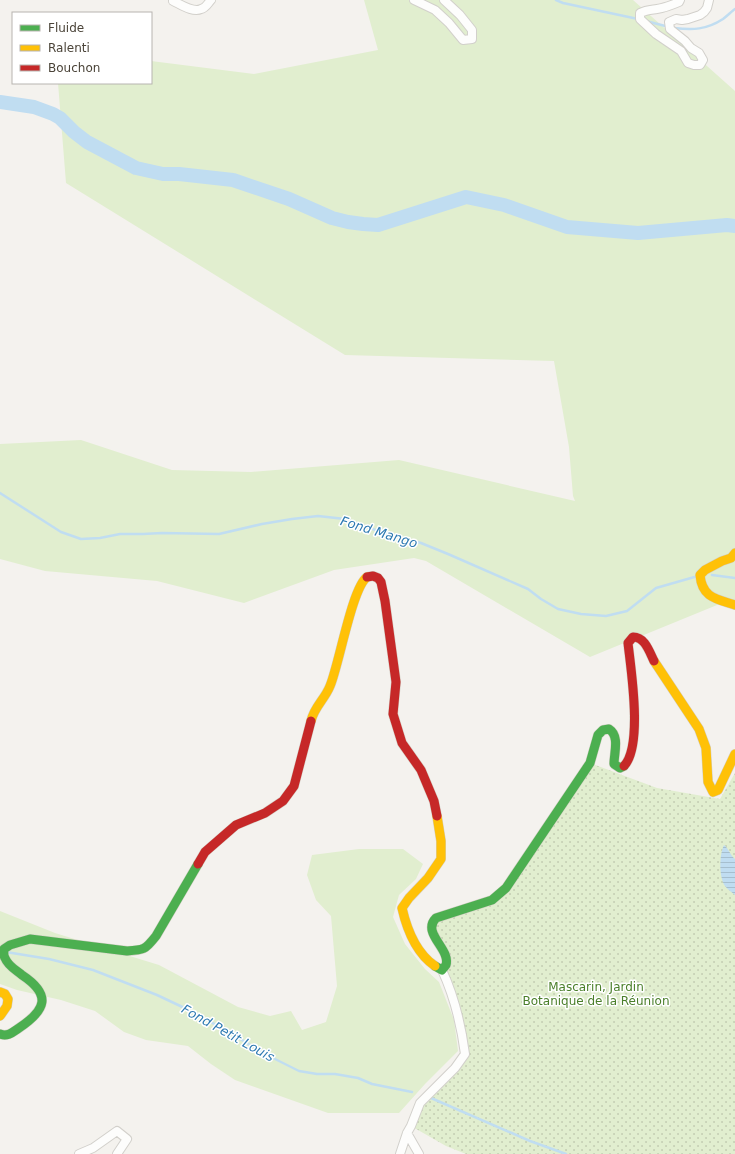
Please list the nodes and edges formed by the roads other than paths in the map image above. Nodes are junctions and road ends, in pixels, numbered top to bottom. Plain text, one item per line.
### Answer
1 (211, 0) edge
2 (414, 0) edge
3 (444, 0) edge
4 (680, 0) edge
5 (709, 0) edge
6 (173, 1) edge
7 (735, 553) edge
8 (735, 605) edge
9 (735, 754) edge
10 (442, 970) junction
11 (0, 992) edge
12 (0, 1016) edge
13 (0, 1034) edge
14 (407, 1133) junction
15 (92, 1148) junction
16 (79, 1154) edge
17 (86, 1154) edge
18 (117, 1154) edge
19 (400, 1154) edge
20 (419, 1154) edge

1 - 6 street
2 - 3 street
4 - 5 street
7 - 8 main road
9 - 10 main road
10 - 13 main road
10 - 14 street
11 - 12 main road
14 - 19 street
14 - 20 street
15 - 16 street
15 - 17 street
15 - 18 street

